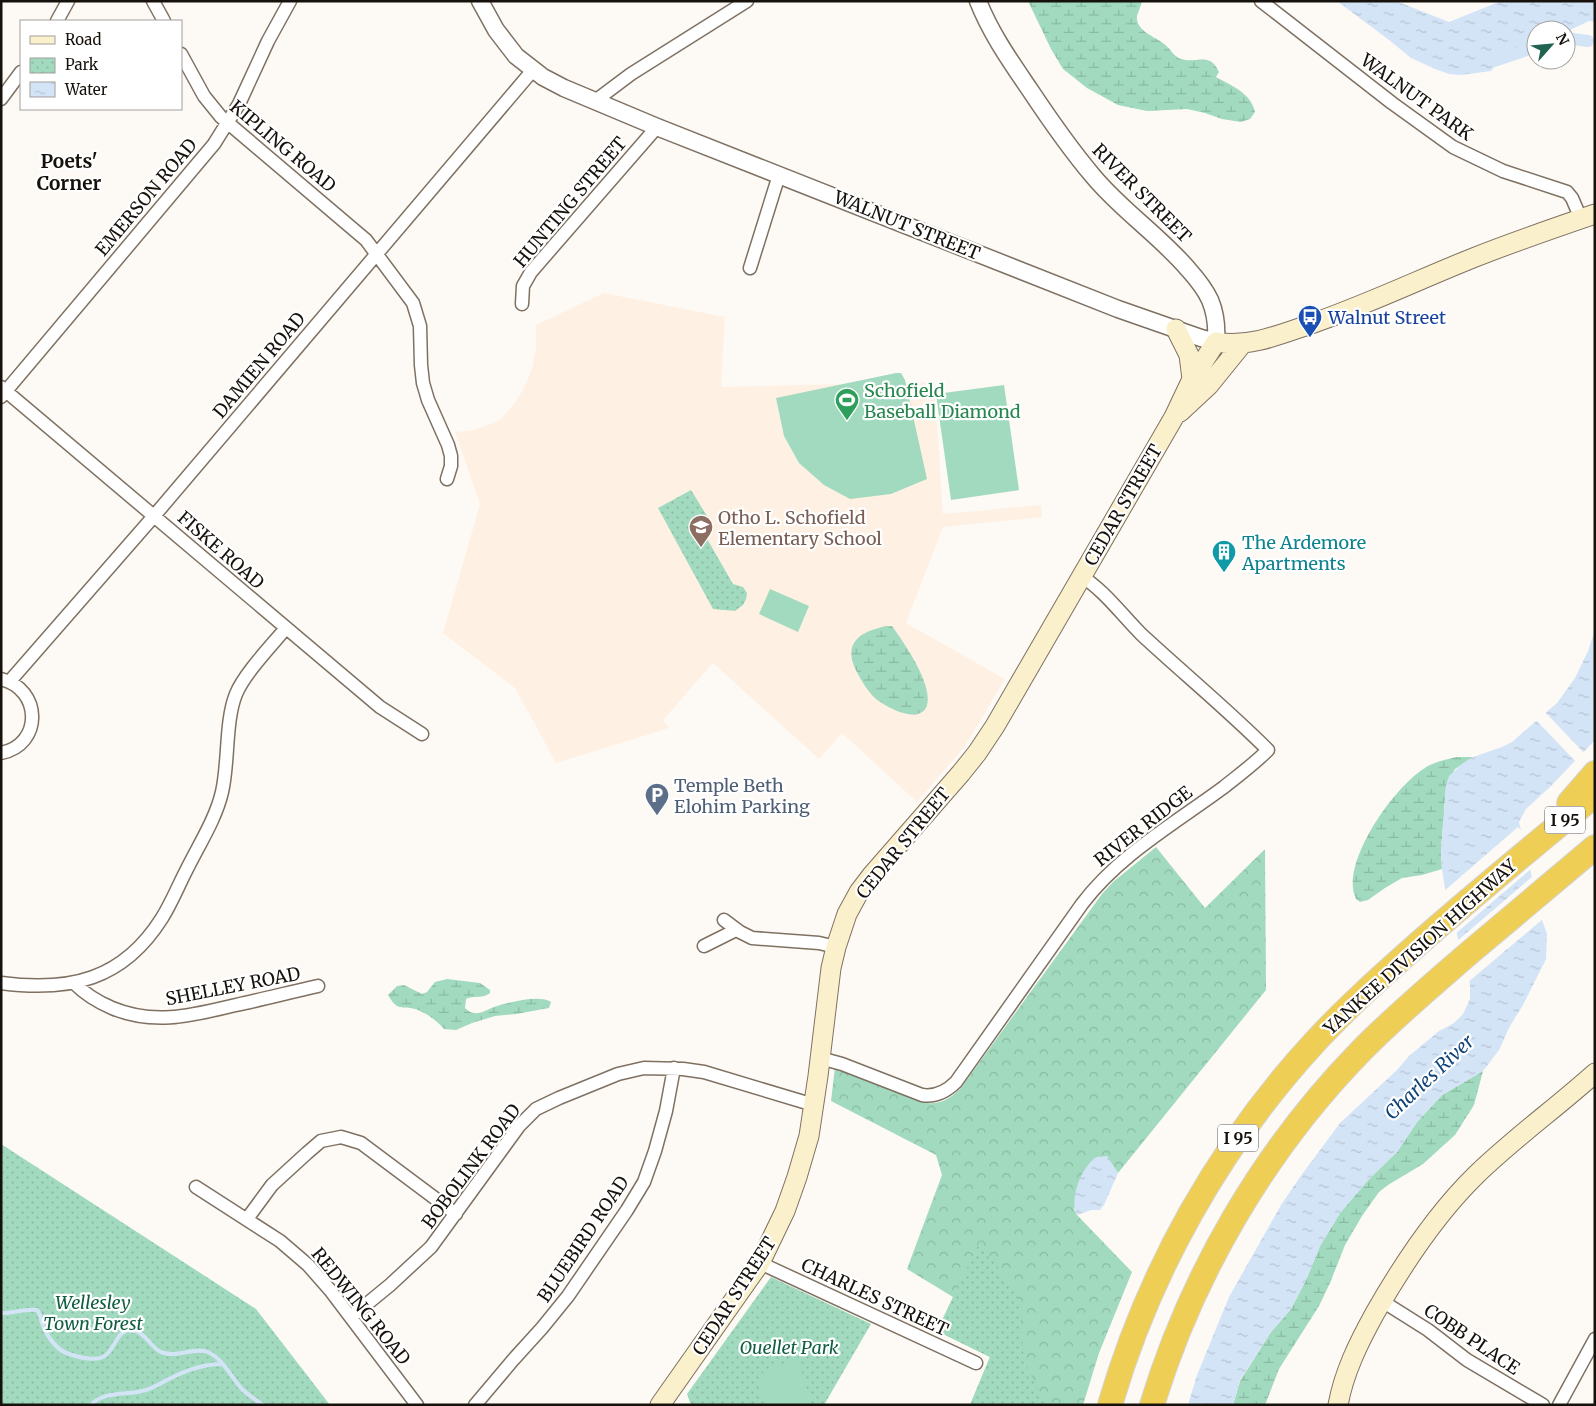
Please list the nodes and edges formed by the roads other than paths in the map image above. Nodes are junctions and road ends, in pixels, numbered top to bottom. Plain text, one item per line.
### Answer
1 (68, 1) edge
2 (153, 1) edge
3 (290, 1) edge
4 (480, 1) edge
5 (747, 1) edge
6 (978, 1) edge
7 (1261, 1) edge
8 (58, 20) edge
9 (163, 20) edge
10 (182, 56) edge
11 (533, 70) junction
12 (20, 73) edge
13 (1, 100) edge
14 (595, 101) junction
15 (228, 124) junction
16 (657, 126) junction
17 (779, 175) junction
18 (1588, 217) edge
19 (377, 252) junction
20 (750, 268) dead end
21 (522, 304) dead end
22 (1176, 329) junction
23 (1216, 342) junction
24 (1243, 343) junction
25 (1192, 379) junction
26 (3, 392) edge
27 (1174, 417) junction
28 (447, 479) dead end
29 (154, 516) junction
30 (1081, 576) junction
31 (286, 628) junction
32 (5, 680) edge
33 (422, 734) dead end
34 (1, 753) edge
35 (1595, 772) edge
36 (1595, 795) edge
37 (1534, 844) junction
38 (1595, 847) edge
39 (724, 920) dead end
40 (736, 930) junction
41 (704, 946) dead end
42 (836, 947) junction
43 (1, 983) edge
44 (74, 983) junction
45 (318, 986) dead end
46 (820, 1058) junction
47 (674, 1068) junction
48 (1595, 1073) edge
49 (814, 1104) junction
50 (196, 1188) dead end
51 (456, 1214) junction
52 (247, 1219) junction
53 (760, 1263) junction
54 (1382, 1301) junction
55 (351, 1317) junction
56 (1595, 1339) edge
57 (976, 1363) dead end
58 (417, 1405) edge
59 (475, 1405) edge
60 (660, 1405) edge
61 (1110, 1405) edge
62 (1152, 1405) edge
63 (1338, 1405) edge
64 (1544, 1405) edge
65 (1559, 1405) edge

1 - 8 street
2 - 9 street
3 - 15 street, EMERSON ROAD
4 - 11 street, WALNUT STREET
5 - 14 street
6 - 23 street, RIVER STREET
7 - 18 street, WALNUT PARK
10 - 15 street, KIPLING ROAD
11 - 14 street, WALNUT STREET
11 - 19 street, DAMIEN ROAD
12 - 13 street
14 - 16 street, WALNUT STREET
15 - 19 street, KIPLING ROAD
15 - 26 street, EMERSON ROAD
16 - 17 street, WALNUT STREET
16 - 21 street, HUNTING STREET
17 - 20 street
17 - 22 street, WALNUT STREET
18 - 24 main road, WALNUT STREET
19 - 28 street, KIPLING ROAD
19 - 29 street, DAMIEN ROAD
22 - 23 street, WALNUT STREET
22 - 25 main road
23 - 24 main road, WALNUT STREET
23 - 25 main road, CEDAR STREET
23 - 27 main road, CEDAR STREET
24 - 27 main road
25 - 27 main road, CEDAR STREET
26 - 29 street, FISKE ROAD
27 - 30 main road, CEDAR STREET
29 - 31 street, FISKE ROAD
29 - 32 street, DAMIEN ROAD
30 - 42 main road, CEDAR STREET
30 - 46 street, RIVER RIDGE
31 - 33 street, FISKE ROAD
31 - 44 street
32 - 34 street, DAMIEN ROAD
35 - 37 highway
36 - 37 highway, YANKEE DIVISION HIGHWAY / I 95
37 - 61 highway, YANKEE DIVISION HIGHWAY / I 95
38 - 62 highway, YANKEE DIVISION HIGHWAY / I 95
39 - 40 street
40 - 41 street
40 - 42 street
42 - 46 main road, CEDAR STREET
43 - 44 street
44 - 45 street, SHELLEY ROAD
46 - 49 main road, CEDAR STREET
47 - 49 street, BOBOLINK ROAD
47 - 51 street, BOBOLINK ROAD
47 - 59 street, BLUEBIRD ROAD
48 - 54 main road
49 - 53 main road, CEDAR STREET
50 - 52 street, REDWING ROAD
51 - 52 street
51 - 55 street, BOBOLINK ROAD
52 - 55 street, REDWING ROAD
53 - 57 street, CHARLES STREET
53 - 60 main road, CEDAR STREET
54 - 63 main road
54 - 64 street, COBB PLACE
55 - 58 street, REDWING ROAD
56 - 65 street

